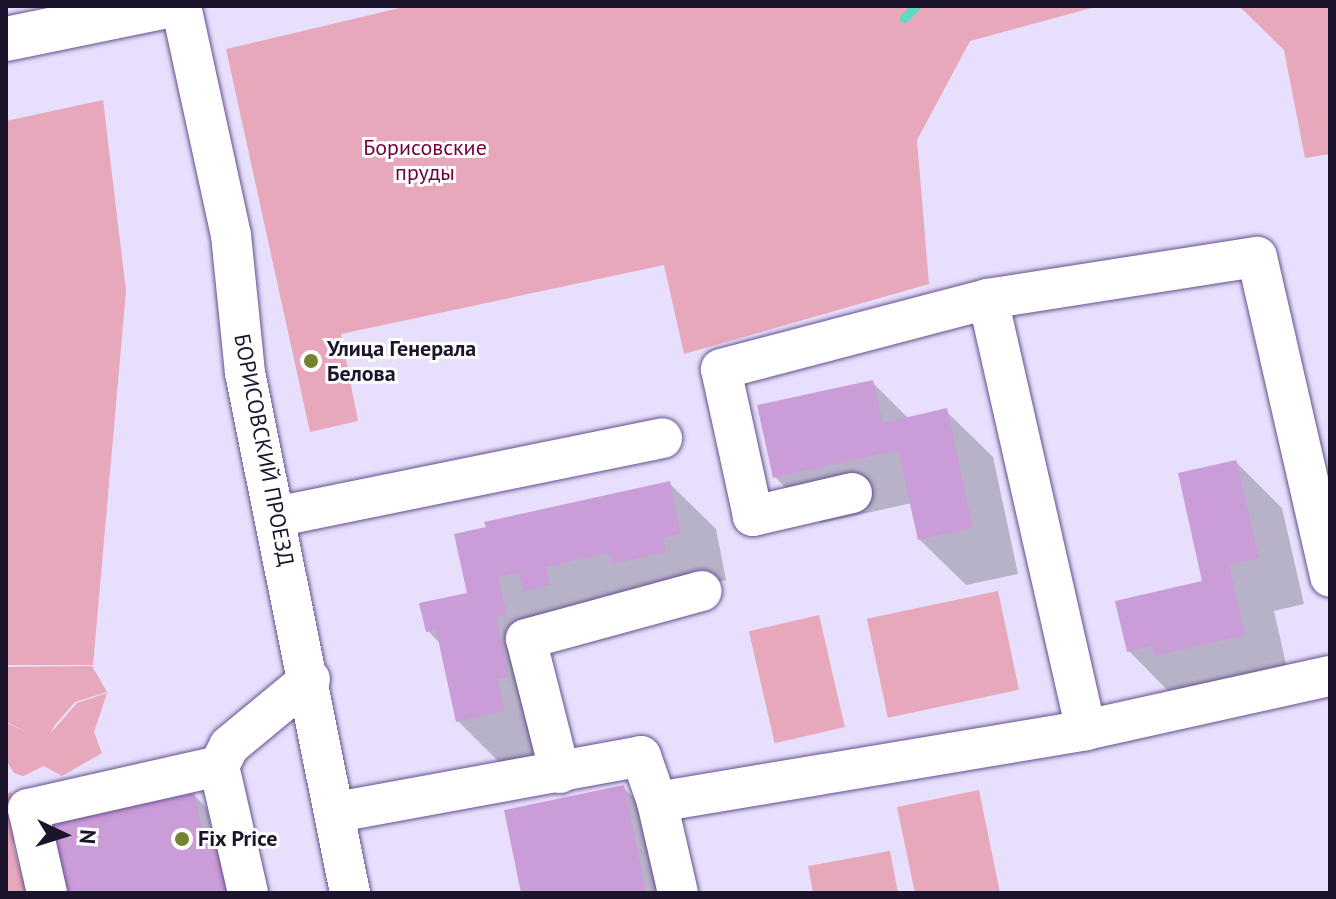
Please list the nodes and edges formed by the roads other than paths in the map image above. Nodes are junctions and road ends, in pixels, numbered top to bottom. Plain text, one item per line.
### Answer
1 (47, 6) edge
2 (167, 6) edge
3 (181, 6) edge
4 (11, 38) edge
5 (988, 299) junction
6 (662, 438) dead end
7 (852, 493) dead end
8 (275, 517) junction
9 (1330, 577) edge
10 (702, 591) dead end
11 (1330, 676) edge
12 (310, 679) junction
13 (1086, 730) junction
14 (219, 766) junction
15 (560, 773) junction
16 (657, 802) junction
17 (337, 812) junction
18 (47, 893) edge
19 (248, 893) edge
20 (350, 893) edge
21 (678, 893) edge

1 - 4 main road
2 - 4 main road
3 - 8 street, БОРИСОВСКИЙ ПРОЕЗД
5 - 7 street
5 - 9 street
5 - 13 street
6 - 8 street
8 - 12 street, БОРИСОВСКИЙ ПРОЕЗД
10 - 15 street
11 - 13 street
12 - 14 street
12 - 17 street, БОРИСОВСКИЙ ПРОЕЗД
13 - 16 street
14 - 18 street
14 - 19 street
15 - 16 street
15 - 17 street
16 - 21 street
17 - 20 street, БОРИСОВСКИЙ ПРОЕЗД

